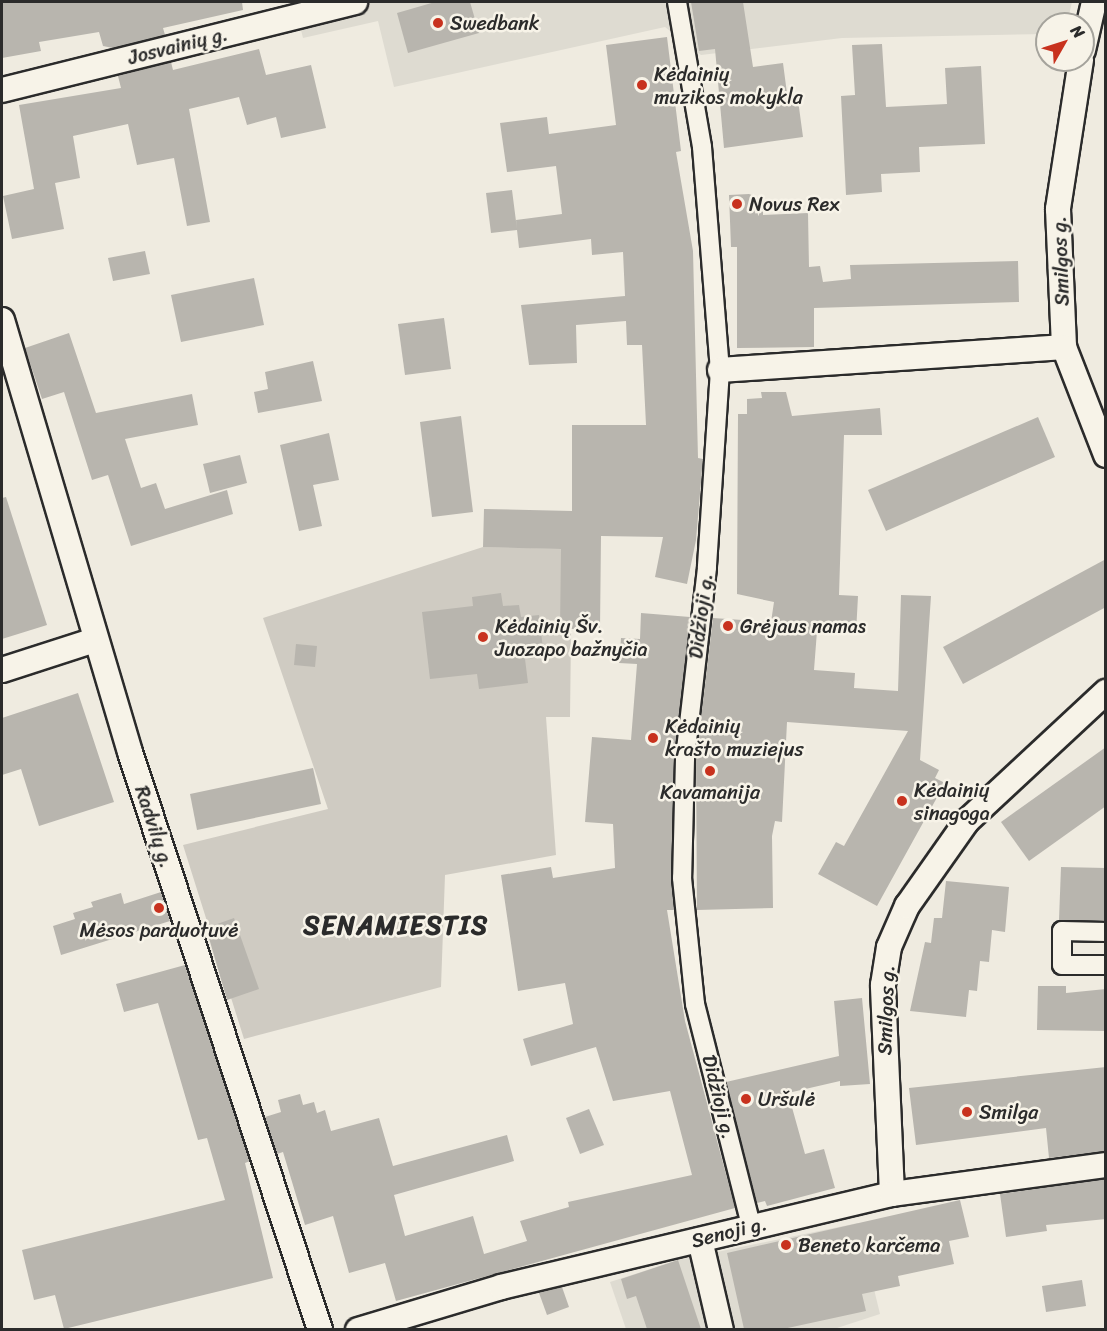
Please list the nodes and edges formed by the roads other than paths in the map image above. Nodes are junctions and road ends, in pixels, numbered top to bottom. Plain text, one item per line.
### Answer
1 (355, 2) edge
2 (677, 2) edge
3 (1079, 72) edge
4 (2, 90) edge
5 (2, 320) edge
6 (1064, 347) junction
7 (720, 370) junction
8 (1106, 455) edge
9 (95, 640) junction
10 (2, 670) edge
11 (1106, 692) edge
12 (1106, 932) edge
13 (1106, 965) edge
14 (1106, 1165) edge
15 (892, 1194) junction
16 (751, 1226) junction
17 (700, 1240) junction
18 (320, 1329) edge
19 (358, 1329) edge
20 (721, 1329) edge

1 - 4 street, Josvainių g.
2 - 7 street, Didžioji g.
3 - 6 street, Smilgos g.
5 - 9 street, Radvilų g.
6 - 7 street
6 - 8 street, Smilgos g.
7 - 16 street, Didžioji g.
9 - 10 street
9 - 18 street, Radvilų g.
11 - 15 street, Smilgos g.
12 - 13 street
14 - 15 street, Senoji g.
15 - 16 street, Senoji g.
16 - 17 street, Senoji g.
17 - 19 street, Senoji g.
17 - 20 street

